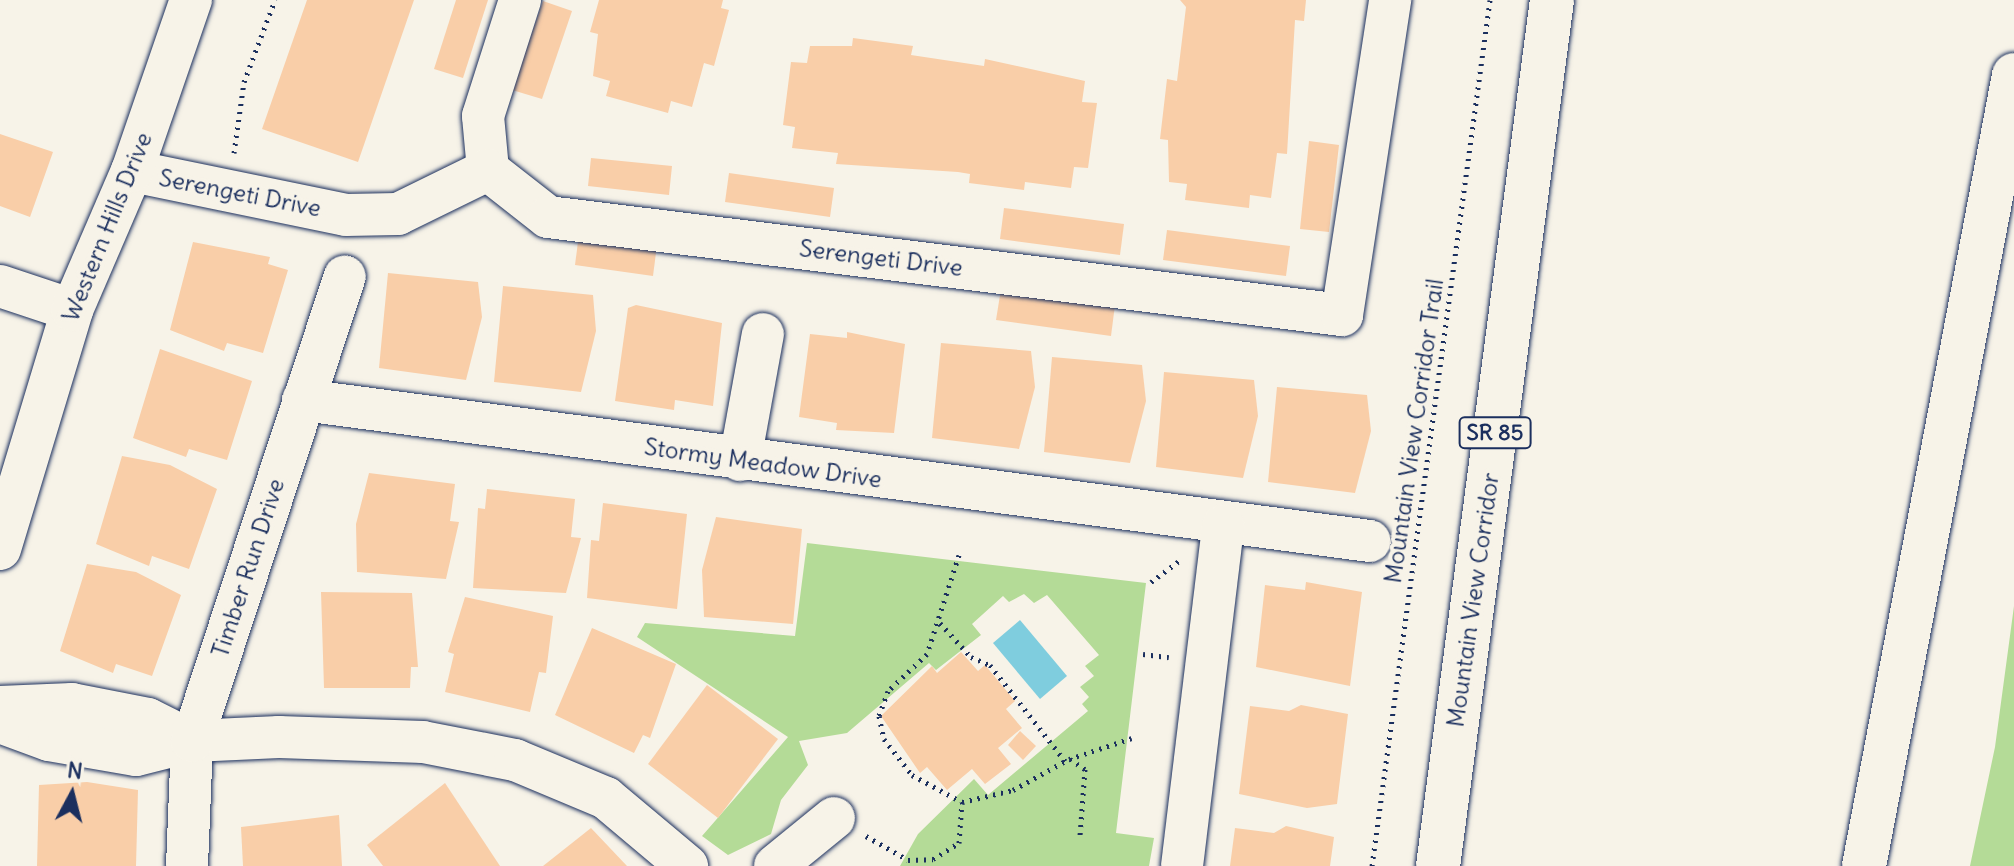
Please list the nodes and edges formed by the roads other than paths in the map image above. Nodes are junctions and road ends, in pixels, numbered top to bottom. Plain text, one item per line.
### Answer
1 (191, 0) edge
2 (520, 0) edge
3 (1390, 0) edge
4 (1552, 0) edge
5 (2014, 75) edge
6 (488, 170) junction
7 (132, 171) junction
8 (345, 277) dead end
9 (0, 286) edge
10 (72, 310) junction
11 (763, 334) dead end
12 (303, 400) junction
13 (740, 460) junction
14 (1223, 525) junction
15 (1370, 541) dead end
16 (0, 549) edge
17 (0, 707) edge
18 (0, 722) edge
19 (192, 741) junction
20 (834, 818) dead end
21 (187, 866) edge
22 (687, 866) edge
23 (775, 866) edge
24 (1182, 866) edge
25 (1438, 866) edge
26 (1864, 866) edge

1 - 7 street, Western Hills Drive
2 - 6 street
3 - 6 street, Serengeti Drive
4 - 25 highway, Mountain View Corridor / SR 85
5 - 26 highway
6 - 7 street, Serengeti Drive
7 - 10 street, Western Hills Drive
8 - 12 street, Timber Run Drive
9 - 10 street
10 - 16 street, Western Hills Drive
11 - 13 street
12 - 13 street, Stormy Meadow Drive
12 - 19 street, Timber Run Drive
13 - 14 street, Stormy Meadow Drive
14 - 15 street, Stormy Meadow Drive
14 - 24 street
17 - 19 street
18 - 19 street
19 - 21 street, Timber Run Drive
19 - 22 street
20 - 23 street

